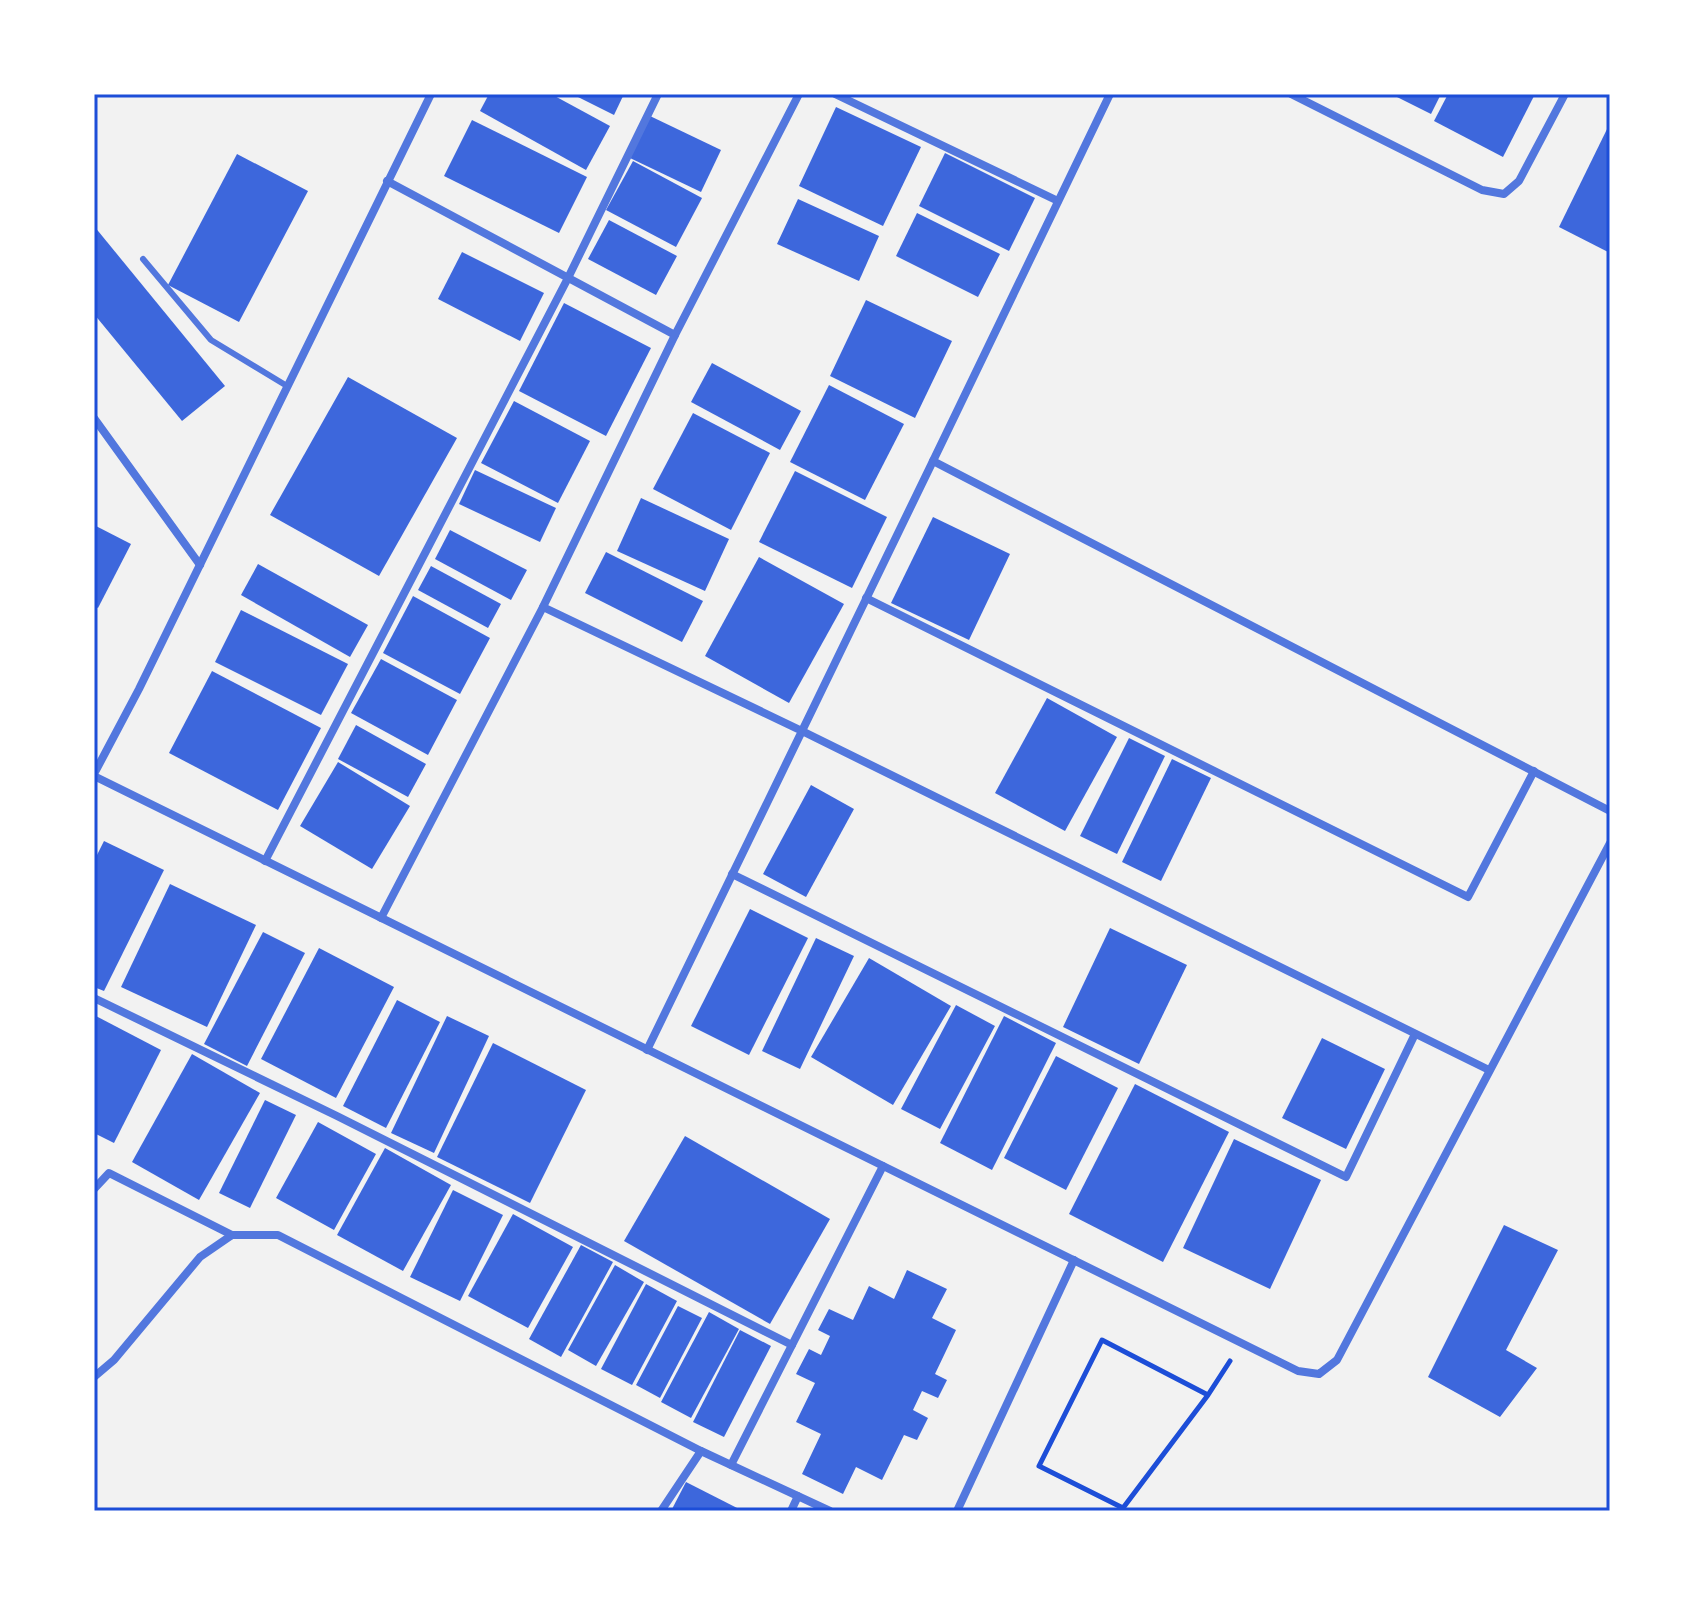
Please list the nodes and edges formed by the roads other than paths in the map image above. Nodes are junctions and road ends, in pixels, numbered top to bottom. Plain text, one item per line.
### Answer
1 (431, 94) edge
2 (658, 94) edge
3 (799, 94) edge
4 (835, 94) edge
5 (1110, 94) edge
6 (1291, 94) edge
7 (1565, 94) edge
8 (387, 181) junction
9 (1058, 201) junction
10 (143, 259) dead end
11 (568, 278) junction
12 (675, 335) junction
13 (287, 386) junction
14 (94, 418) edge
15 (933, 461) junction
16 (200, 565) junction
17 (866, 598) junction
18 (543, 607) junction
19 (802, 731) junction
20 (1534, 771) junction
21 (94, 775) edge
22 (1610, 811) edge
23 (1610, 843) edge
24 (265, 861) junction
25 (732, 874) junction
26 (381, 918) junction
27 (94, 998) edge
28 (1415, 1034) junction
29 (647, 1050) junction
30 (1489, 1070) junction
31 (883, 1166) junction
32 (94, 1189) edge
33 (232, 1235) junction
34 (1074, 1260) junction
35 (792, 1345) junction
36 (94, 1377) edge
37 (701, 1451) junction
38 (731, 1465) junction
39 (798, 1496) junction
40 (661, 1511) edge
41 (791, 1511) edge
42 (830, 1511) edge
43 (957, 1511) edge

1 - 8 street
2 - 11 street
3 - 12 street
4 - 9 street
5 - 9 street
6 - 7 street
8 - 11 street
8 - 13 street
9 - 15 street
10 - 13 lane
11 - 12 street
11 - 24 street
12 - 18 street
13 - 16 street
14 - 16 street
15 - 17 street
15 - 20 street
16 - 21 street
17 - 19 street
17 - 20 street
18 - 19 street
18 - 26 street
19 - 25 street
19 - 28 street
20 - 22 street
21 - 24 street
23 - 30 street
24 - 26 street
25 - 28 street
25 - 29 street
26 - 29 street
27 - 35 street
28 - 30 street
29 - 31 street
30 - 34 street
31 - 34 street
31 - 35 street
32 - 33 street
33 - 36 street
33 - 37 street
34 - 43 street
35 - 38 street
37 - 38 street
37 - 40 street
38 - 39 street
39 - 41 street
39 - 42 street

